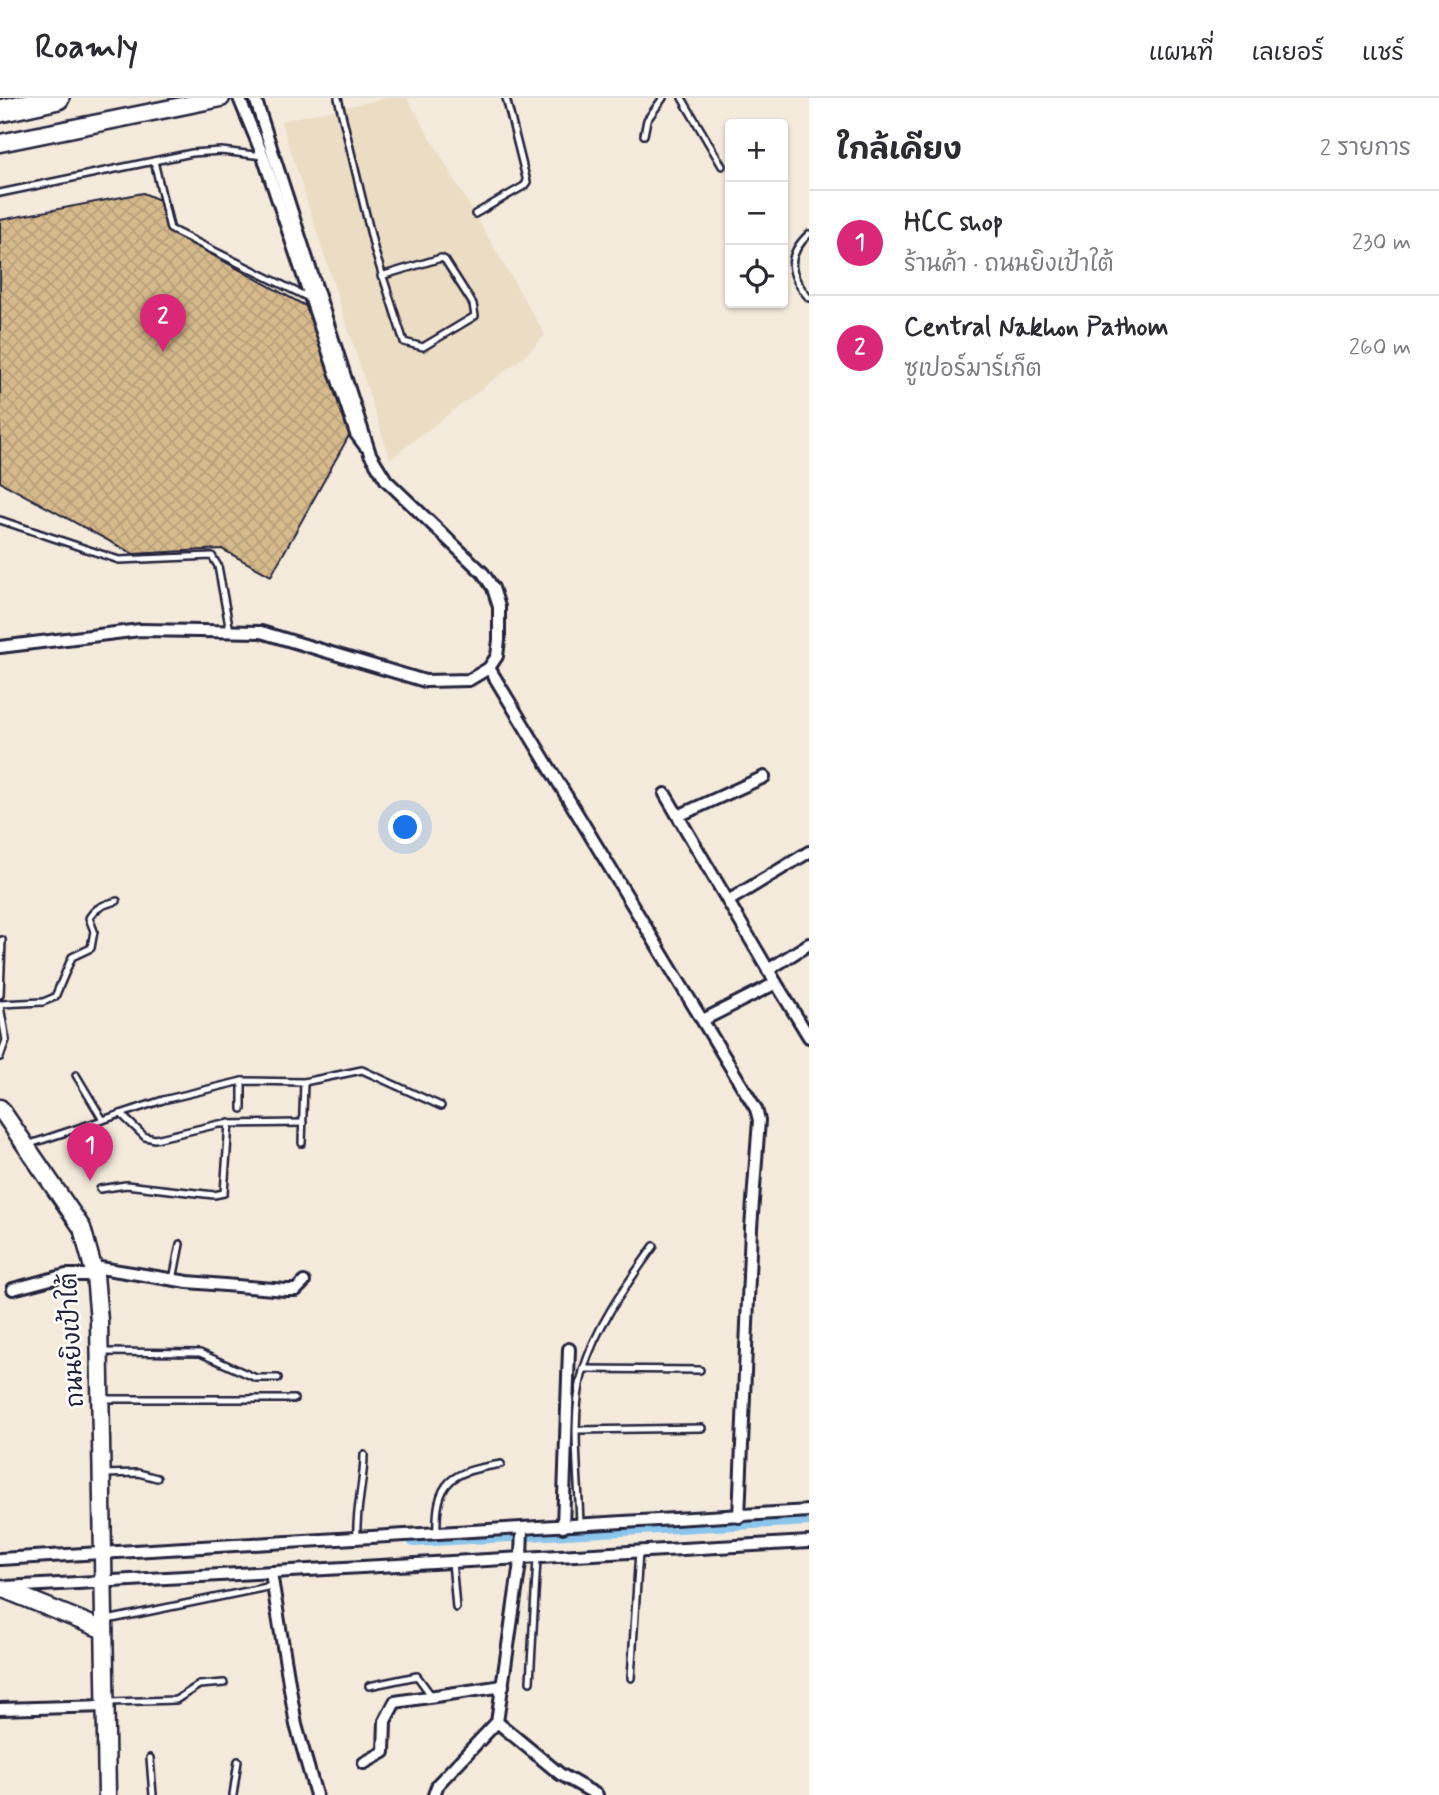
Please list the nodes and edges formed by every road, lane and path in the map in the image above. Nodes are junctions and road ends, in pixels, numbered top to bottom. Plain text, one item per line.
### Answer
1 (58, 98) edge
2 (221, 98) edge
3 (239, 98) edge
4 (255, 98) edge
5 (338, 98) edge
6 (506, 98) edge
7 (663, 98) edge
8 (682, 98) edge
9 (0, 111) edge
10 (644, 135) dead end
11 (0, 143) edge
12 (268, 155) junction
13 (154, 161) junction
14 (722, 166) dead end
15 (0, 193) edge
16 (475, 214) dead end
17 (809, 234) edge
18 (381, 276) junction
19 (315, 297) junction
20 (809, 298) edge
21 (0, 520) edge
22 (230, 632) junction
23 (0, 647) edge
24 (489, 668) junction
25 (764, 777) dead end
26 (665, 794) dead end
27 (678, 816) junction
28 (809, 852) edge
29 (117, 901) dead end
30 (728, 901) junction
31 (2, 940) dead end
32 (809, 944) edge
33 (768, 970) junction
34 (776, 983) junction
35 (0, 995) edge
36 (0, 1005) edge
37 (703, 1020) junction
38 (805, 1025) edge
39 (809, 1037) edge
40 (0, 1057) edge
41 (76, 1075) dead end
42 (242, 1081) junction
43 (304, 1082) junction
44 (441, 1106) dead end
45 (0, 1108) edge
46 (242, 1109) dead end
47 (121, 1114) junction
48 (103, 1120) junction
49 (229, 1123) junction
50 (303, 1123) junction
51 (302, 1143) dead end
52 (27, 1145) junction
53 (100, 1189) dead end
54 (180, 1244) dead end
55 (654, 1246) dead end
56 (94, 1271) junction
57 (173, 1280) junction
58 (304, 1282) dead end
59 (13, 1289) dead end
60 (569, 1349) dead end
61 (100, 1352) junction
62 (584, 1369) junction
63 (700, 1370) dead end
64 (278, 1377) dead end
65 (100, 1399) junction
66 (294, 1399) dead end
67 (702, 1427) dead end
68 (578, 1430) junction
69 (364, 1455) dead end
70 (500, 1464) dead end
71 (101, 1474) junction
72 (157, 1478) dead end
73 (809, 1511) edge
74 (739, 1517) junction
75 (580, 1526) junction
76 (563, 1527) junction
77 (522, 1531) junction
78 (437, 1535) junction
79 (357, 1539) junction
80 (809, 1542) edge
81 (639, 1551) junction
82 (521, 1553) junction
83 (102, 1554) junction
84 (537, 1555) junction
85 (0, 1559) edge
86 (452, 1561) junction
87 (271, 1573) junction
88 (103, 1582) junction
89 (273, 1586) junction
90 (1, 1588) edge
91 (456, 1608) dead end
92 (104, 1625) junction
93 (631, 1678) dead end
94 (530, 1682) dead end
95 (224, 1683) dead end
96 (369, 1686) dead end
97 (503, 1686) junction
98 (431, 1695) junction
99 (106, 1704) junction
100 (0, 1709) edge
101 (498, 1722) junction
102 (150, 1758) dead end
103 (238, 1761) dead end
104 (363, 1763) dead end
105 (107, 1795) edge
106 (153, 1795) edge
107 (233, 1795) edge
108 (316, 1795) edge
109 (434, 1795) edge
110 (597, 1795) edge

1 - 9 highway
2 - 11 main road
3 - 12 street
4 - 12 street
5 - 18 lane
6 - 16 lane
7 - 10 lane
8 - 14 lane
12 - 13 lane
12 - 19 street
13 - 15 lane
13 - 19 lane
17 - 20 lane
18 - 18 lane
19 - 24 street
21 - 22 lane
22 - 23 street
22 - 24 street
24 - 37 street
25 - 27 street
26 - 27 street
27 - 30 street
28 - 30 street
29 - 36 lane
30 - 33 street
31 - 35 lane
32 - 33 street
33 - 34 street
34 - 37 street
34 - 38 street
36 - 40 lane
37 - 74 street
38 - 39 street
41 - 48 lane
42 - 43 lane
42 - 46 lane
42 - 47 lane
43 - 44 lane
43 - 50 lane
45 - 52 main road, ถนนยิงเป้าใต้
47 - 48 lane
47 - 49 lane
48 - 52 lane
49 - 50 lane
49 - 53 lane
50 - 51 lane
52 - 56 main road, ถนนยิงเป้าใต้
54 - 57 lane
55 - 62 lane
56 - 57 street
56 - 59 street
56 - 61 main road, ถนนยิงเป้าใต้
57 - 58 street
60 - 76 street
61 - 64 lane
61 - 65 main road, ถนนยิงเป้าใต้
62 - 63 lane
62 - 68 lane
65 - 66 lane
65 - 71 main road, ถนนยิงเป้าใต้
67 - 68 lane
68 - 75 lane
69 - 79 lane
70 - 78 lane
71 - 72 lane
71 - 83 main road, ถนนยิงเป้าใต้
73 - 74 street
74 - 75 street
75 - 76 street
76 - 77 street
77 - 78 street
77 - 82 street
78 - 79 street
79 - 83 street
80 - 81 street
81 - 84 street
81 - 93 lane
82 - 84 street
82 - 86 street
82 - 97 street
83 - 85 street
83 - 88 main road, ถนนยิงเป้าใต้
84 - 94 lane
86 - 87 street
86 - 91 lane
87 - 88 street
87 - 89 street
88 - 90 street
88 - 92 main road, ถนนยิงเป้าใต้
89 - 92 lane
89 - 108 street
90 - 92 main road
92 - 99 main road, ถนนยิงเป้าใต้
95 - 99 lane
96 - 98 lane
97 - 98 street
97 - 101 street
98 - 104 street
99 - 100 street
99 - 105 main road, ถนนยิงเป้าใต้
101 - 109 street
101 - 110 street
102 - 106 lane
103 - 107 lane

